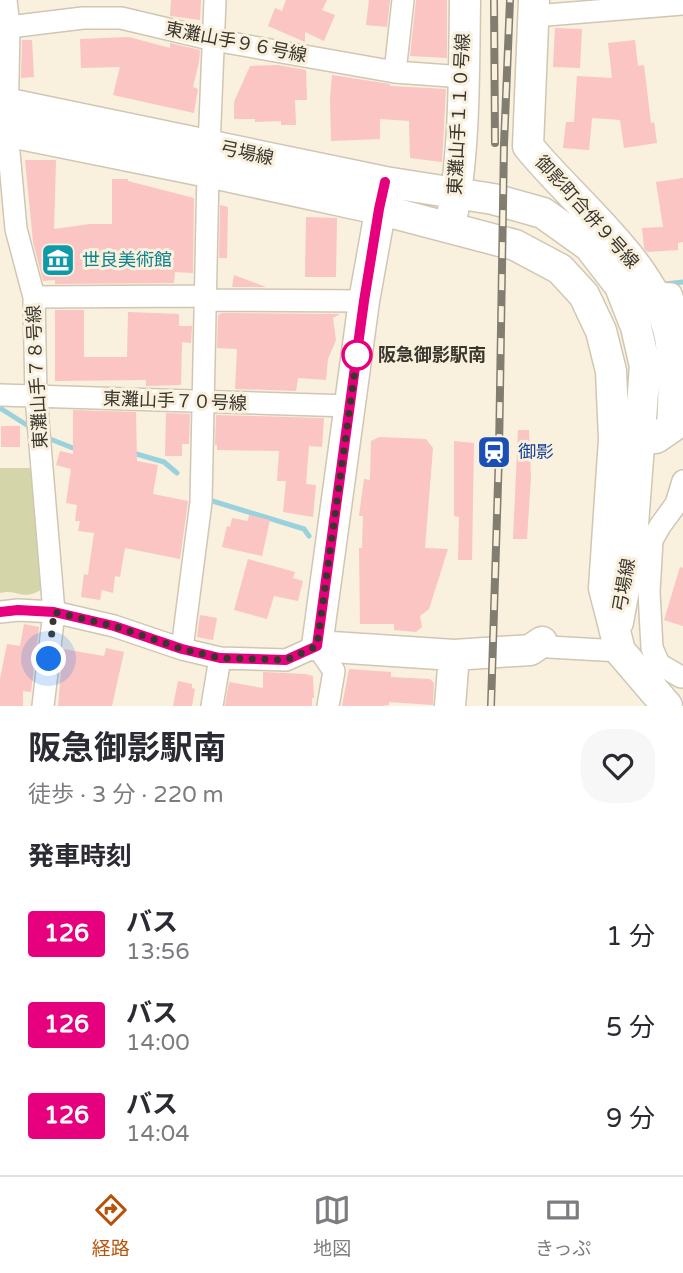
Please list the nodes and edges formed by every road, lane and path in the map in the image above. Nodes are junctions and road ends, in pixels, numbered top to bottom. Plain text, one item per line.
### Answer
1 (6, 0) edge
2 (215, 0) edge
3 (403, 0) edge
4 (465, 0) edge
5 (683, 5) edge
6 (534, 8) edge
7 (9, 27) junction
8 (214, 40) junction
9 (395, 72) junction
10 (464, 77) junction
11 (3, 116) edge
12 (209, 158) junction
13 (456, 192) junction
14 (382, 196) junction
15 (449, 228) junction
16 (8, 229) edge
17 (653, 293) junction
18 (34, 297) junction
19 (207, 298) junction
20 (364, 301) junction
21 (683, 328) edge
22 (0, 395) edge
23 (36, 397) junction
24 (205, 403) junction
25 (350, 406) junction
26 (641, 438) junction
27 (683, 481) edge
28 (0, 612) edge
29 (54, 612) junction
30 (542, 642) joint
31 (618, 642) junction
32 (317, 646) junction
33 (182, 649) junction
34 (454, 655) junction
35 (220, 658) junction
36 (682, 676) edge
37 (664, 704) edge
38 (43, 706) edge
39 (212, 706) edge
40 (328, 706) edge
41 (450, 706) edge

1 - 7 street, 東灘山手７８号線
2 - 8 street
3 - 9 street
4 - 10 street, 東灘山手１１０号線
5 - 6 street
6 - 17 street, 御影町合併９号線
7 - 8 street, 東灘山手９６号線
7 - 11 street, 東灘山手７８号線
8 - 9 street, 東灘山手９６号線
8 - 12 street
9 - 10 street, 東灘山手９６号線
10 - 13 street, 東灘山手１１０号線
11 - 12 street, 弓場線
11 - 16 street, 東灘山手７８号線
12 - 14 street, 弓場線
12 - 19 street
13 - 14 street, 弓場線
13 - 15 street, 東灘山手１１０号線
13 - 26 street, 弓場線
14 - 15 street, 弓場線
14 - 20 street
15 - 31 street, 弓場線
16 - 18 street, 東灘山手７８号線
17 - 21 street
17 - 26 street, 御影町合併９号線
18 - 19 street
18 - 23 street, 東灘山手７８号線
19 - 20 street
19 - 24 street
20 - 25 street
22 - 23 street, 東灘山手７０号線
23 - 24 street, 東灘山手７０号線
23 - 29 street, 東灘山手７８号線
24 - 25 street, 東灘山手７０号線
24 - 33 street
25 - 32 street
26 - 31 street, 弓場線
27 - 36 street
28 - 29 street
29 - 33 street
29 - 38 street, 東灘山手７８号線
30 - 31 street
30 - 34 street
31 - 37 street, 弓場線
32 - 34 street
32 - 35 street
32 - 40 street
33 - 35 street
34 - 41 street
35 - 39 street
36 - 37 street

